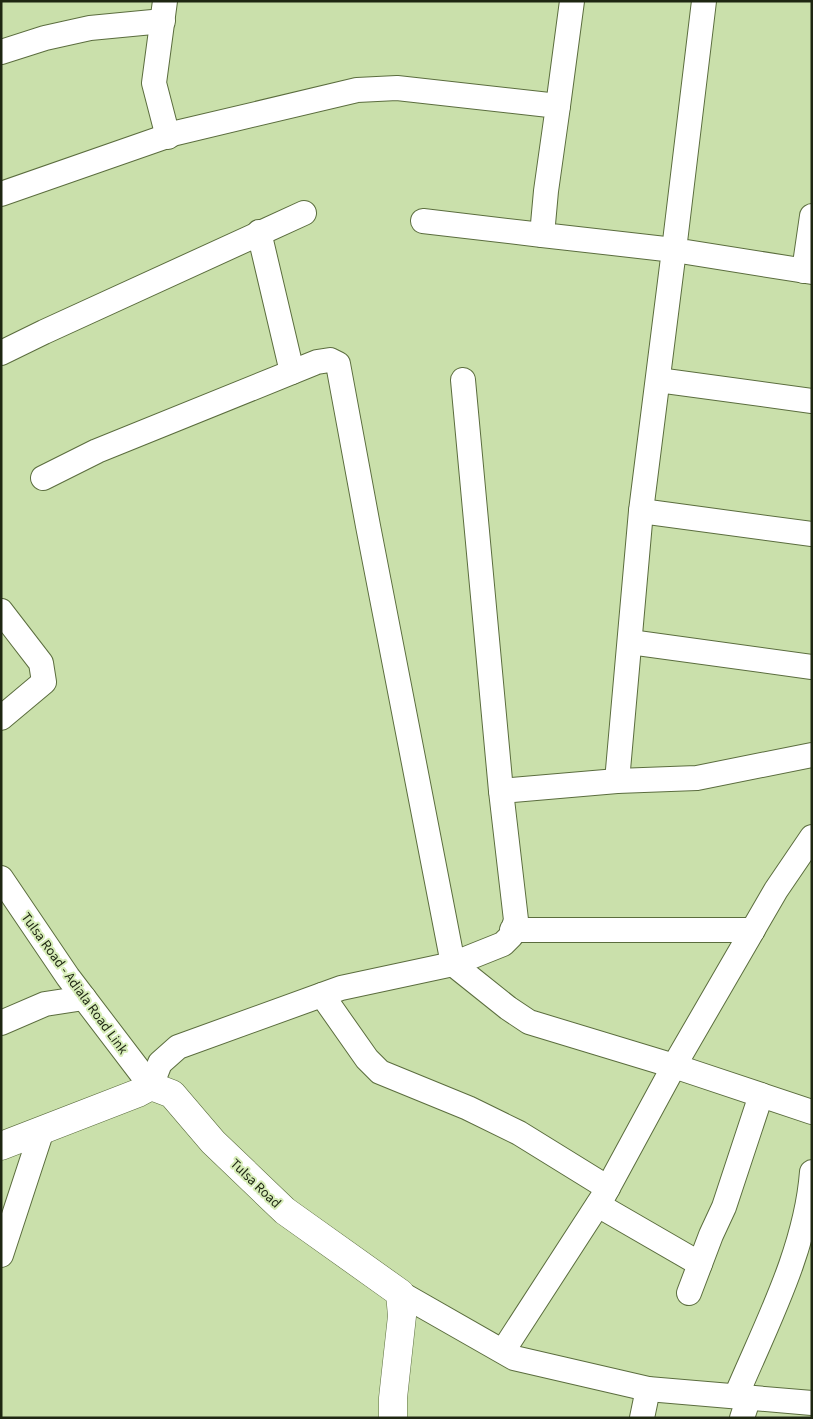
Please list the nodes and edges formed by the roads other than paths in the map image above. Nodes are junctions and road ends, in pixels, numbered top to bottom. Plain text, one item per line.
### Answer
1 (572, 1) edge
2 (704, 1) edge
3 (164, 11) edge
4 (1, 52) edge
5 (558, 106) junction
6 (168, 137) junction
7 (1, 194) edge
8 (304, 213) dead end
9 (812, 216) edge
10 (423, 221) dead end
11 (259, 232) junction
12 (542, 235) junction
13 (674, 250) junction
14 (808, 271) edge
15 (1, 353) edge
16 (292, 372) junction
17 (463, 380) dead end
18 (658, 380) junction
19 (812, 401) edge
20 (43, 478) dead end
21 (642, 511) junction
22 (812, 534) edge
23 (1, 612) edge
24 (630, 642) junction
25 (812, 667) edge
26 (1, 718) edge
27 (812, 755) edge
28 (617, 780) junction
29 (501, 791) junction
30 (812, 837) edge
31 (1, 878) edge
32 (512, 930) junction
33 (753, 930) junction
34 (453, 964) junction
35 (322, 995) junction
36 (84, 998) junction
37 (1, 1023) edge
38 (674, 1066) junction
39 (151, 1086) junction
40 (761, 1095) junction
41 (812, 1112) edge
42 (42, 1130) junction
43 (1, 1146) edge
44 (812, 1172) edge
45 (603, 1196) junction
46 (1, 1255) edge
47 (700, 1264) junction
48 (400, 1293) junction
49 (689, 1294) dead end
50 (503, 1351) junction
51 (648, 1389) junction
52 (812, 1403) edge
53 (743, 1404) edge
54 (393, 1418) edge
55 (642, 1418) edge

1 - 5 street
2 - 13 street
3 - 4 street
3 - 6 street
5 - 6 street
5 - 12 street
6 - 7 street
8 - 11 street
9 - 14 street
10 - 12 street
11 - 15 street
11 - 16 street
12 - 13 street
13 - 14 street
13 - 18 street
16 - 20 street
16 - 34 street
17 - 29 street
18 - 19 street
18 - 21 street
21 - 22 street
21 - 24 street
23 - 26 street
24 - 25 street
24 - 28 street
27 - 28 street
28 - 29 street
29 - 32 street
30 - 33 street
31 - 36 street, Tulsa Road - Adiala Road Link
32 - 33 street
32 - 34 street
33 - 38 street
34 - 35 street
34 - 38 street
35 - 39 street
35 - 45 street
36 - 37 street
36 - 39 street, Tulsa Road - Adiala Road Link
38 - 40 street
38 - 45 street
39 - 42 main road
39 - 48 main road, Tulsa Road
40 - 41 street
40 - 47 street
42 - 43 main road
42 - 46 street
44 - 53 street
45 - 47 street
45 - 50 street
47 - 49 street
48 - 50 street
48 - 54 main road
50 - 51 street
51 - 53 street
51 - 55 street
52 - 53 street

